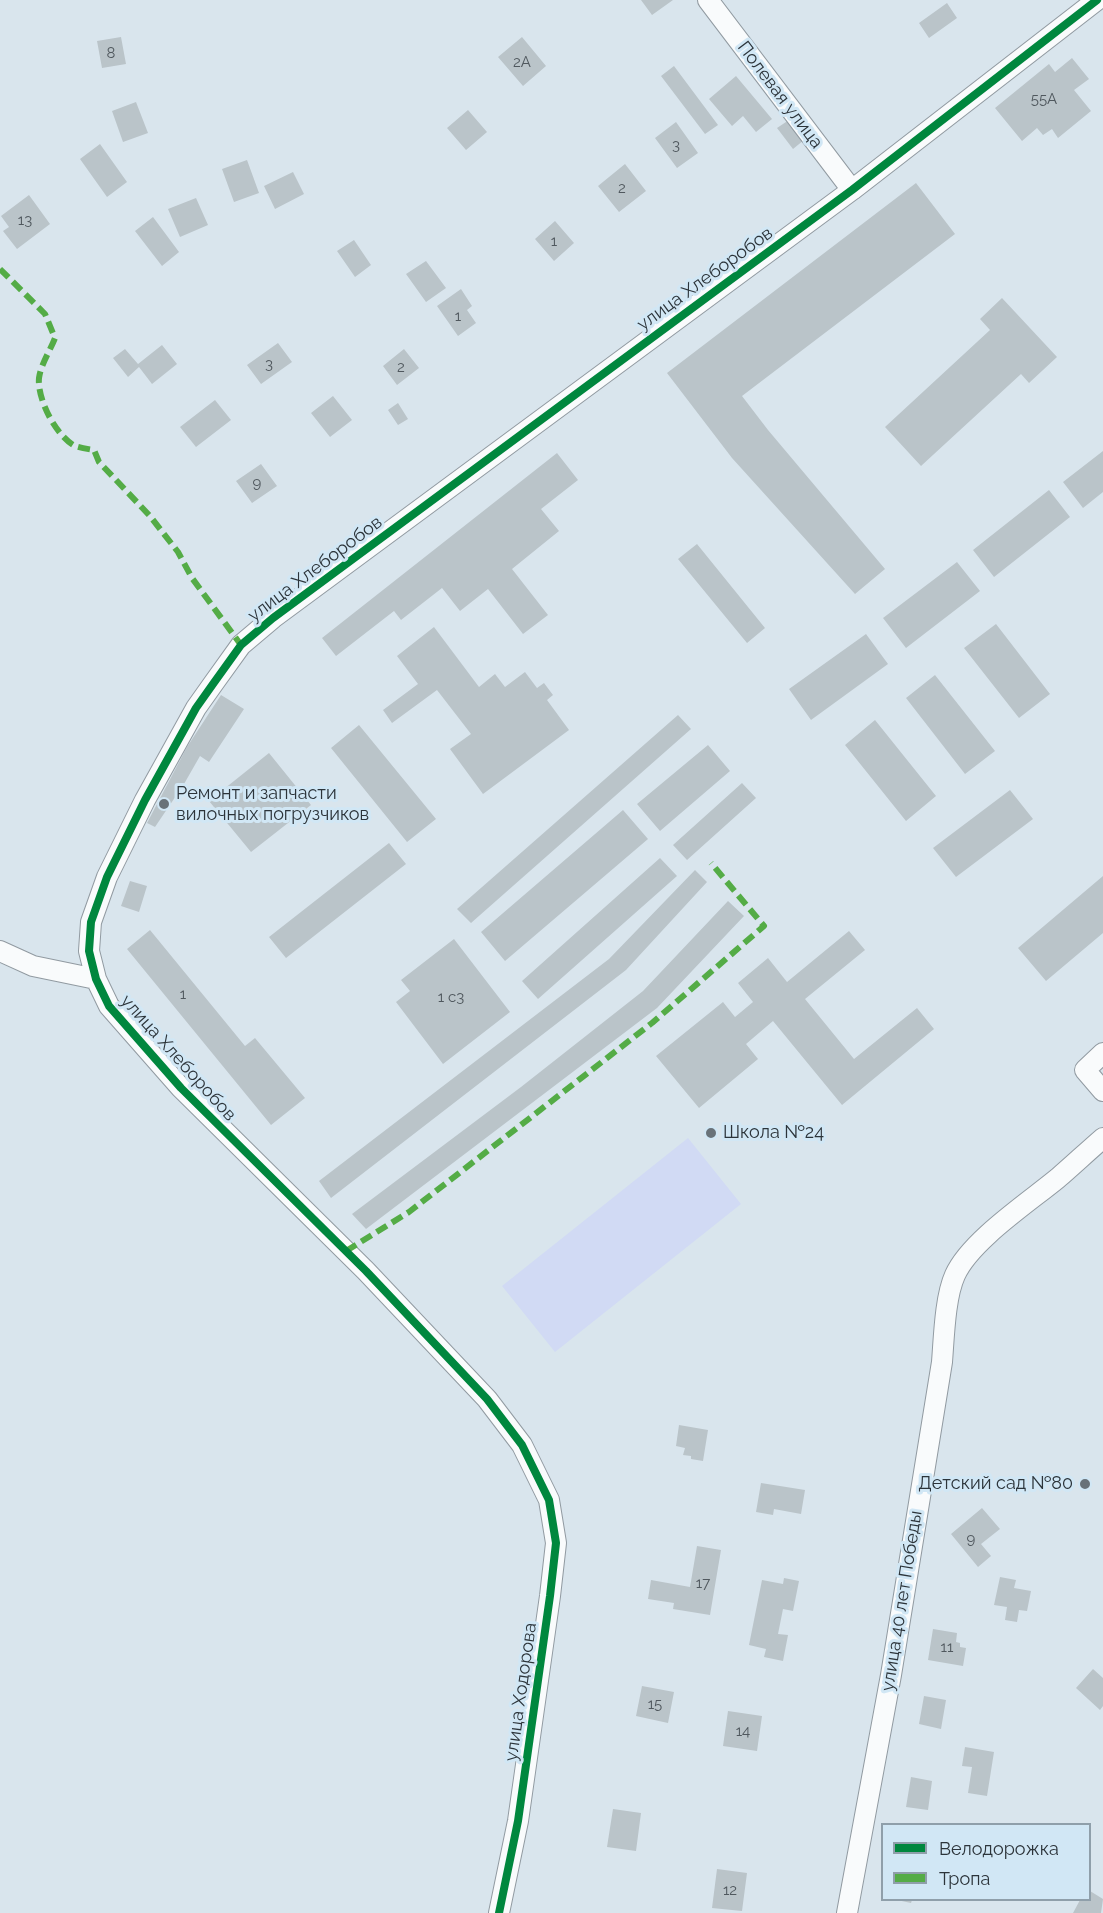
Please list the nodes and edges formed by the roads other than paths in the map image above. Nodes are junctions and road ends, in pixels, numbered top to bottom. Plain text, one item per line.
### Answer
1 (708, 0) edge
2 (1097, 0) edge
3 (852, 190) junction
4 (0, 951) edge
5 (96, 979) junction
6 (1103, 1053) edge
7 (1103, 1091) edge
8 (1103, 1138) edge
9 (538, 1476) joint
10 (499, 1913) edge
11 (847, 1913) edge

1 - 3 street, Полевая улица
2 - 3 street, улица Хлеборобов
3 - 5 street, улица Хлеборобов
4 - 5 street
5 - 9 street, улица Хлеборобов
6 - 7 street
8 - 11 street, улица 40 лет Победы
9 - 10 street, улица Ходорова

